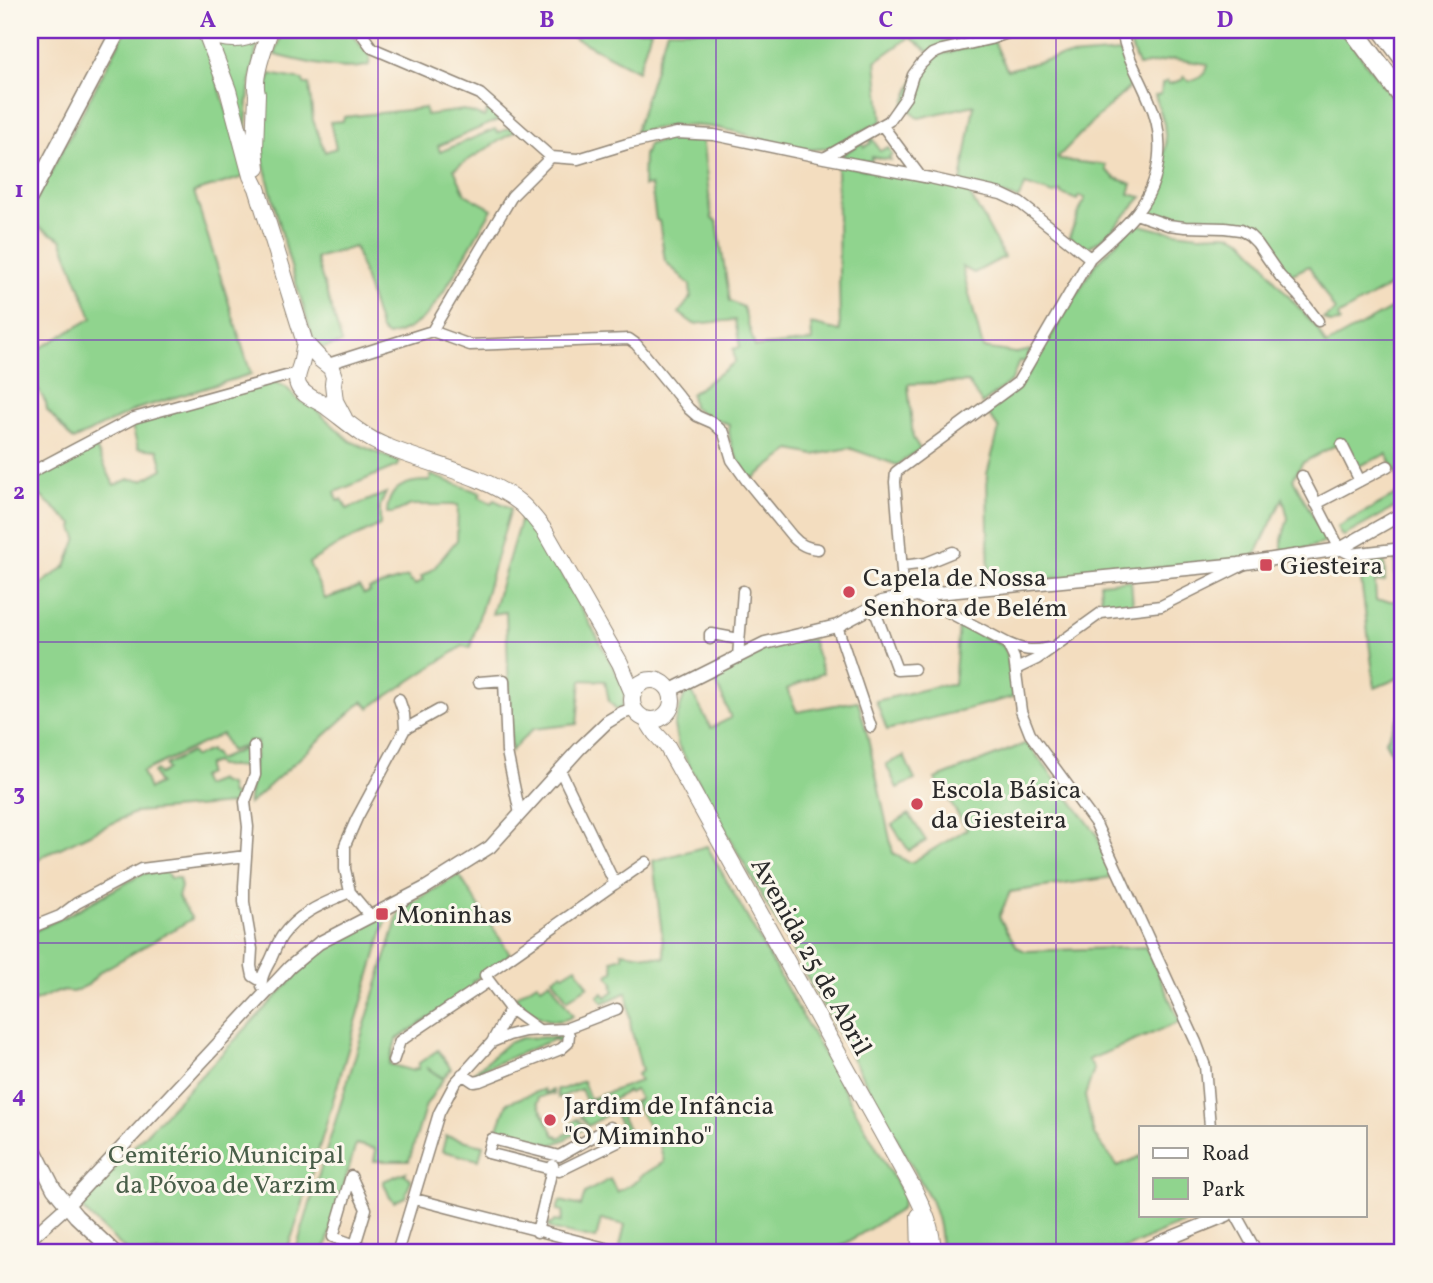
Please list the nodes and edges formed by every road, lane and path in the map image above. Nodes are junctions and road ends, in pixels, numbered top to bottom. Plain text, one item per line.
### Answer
1 (119, 30) edge
2 (205, 30) edge
3 (260, 30) edge
4 (270, 30) edge
5 (278, 30) edge
6 (359, 30) edge
7 (1016, 30) edge
8 (1122, 30) edge
9 (1353, 30) edge
10 (1383, 30) edge
11 (1403, 57) edge
12 (257, 94) junction
13 (1403, 97) edge
14 (882, 125) junction
15 (551, 157) junction
16 (824, 158) junction
17 (920, 176) junction
18 (257, 188) junction
19 (30, 198) edge
20 (1136, 214) junction
21 (1090, 258) junction
22 (1318, 321) dead end
23 (432, 331) junction
24 (304, 343) junction
25 (329, 372) junction
26 (302, 381) junction
27 (345, 421) junction
28 (1342, 445) dead end
29 (1388, 466) dead end
30 (30, 473) edge
31 (1302, 476) dead end
32 (1360, 481) junction
33 (1316, 504) junction
34 (1403, 513) edge
35 (1375, 529) junction
36 (1403, 548) edge
37 (818, 549) dead end
38 (1340, 549) junction
39 (1380, 551) junction
40 (953, 552) dead end
41 (902, 566) junction
42 (1213, 571) junction
43 (743, 591) dead end
44 (910, 596) junction
45 (873, 606) junction
46 (836, 626) junction
47 (710, 639) dead end
48 (739, 639) junction
49 (1007, 643) junction
50 (1048, 648) junction
51 (738, 657) junction
52 (620, 663) junction
53 (1015, 666) junction
54 (914, 669) dead end
55 (650, 680) junction
56 (480, 682) dead end
57 (670, 691) junction
58 (399, 698) dead end
59 (638, 707) junction
60 (439, 710) dead end
61 (667, 712) junction
62 (871, 727) dead end
63 (405, 729) junction
64 (254, 746) dead end
65 (667, 746) junction
66 (560, 770) junction
67 (520, 814) junction
68 (246, 856) junction
69 (646, 862) dead end
70 (615, 884) junction
71 (350, 892) junction
72 (371, 917) junction
73 (30, 928) edge
74 (489, 981) junction
75 (263, 987) junction
76 (510, 1009) junction
77 (617, 1009) dead end
78 (566, 1029) junction
79 (539, 1030) junction
80 (492, 1042) junction
81 (393, 1061) dead end
82 (462, 1074) junction
83 (1210, 1126) edge
84 (30, 1142) edge
85 (556, 1155) junction
86 (552, 1170) junction
87 (914, 1190) junction
88 (415, 1199) junction
89 (67, 1206) junction
90 (1225, 1216) edge
91 (1237, 1216) edge
92 (537, 1232) junction
93 (30, 1239) edge
94 (1163, 1241) junction
95 (360, 1249) edge
96 (598, 1250) edge
97 (617, 1251) dead end
98 (116, 1253) edge
99 (378, 1253) edge
100 (397, 1253) edge
101 (920, 1253) edge
102 (933, 1253) edge
103 (1137, 1253) edge
104 (1169, 1253) edge
105 (1257, 1253) edge

1 - 19 main road
2 - 3 main road
2 - 18 main road
4 - 12 main road
5 - 12 main road
6 - 15 street
7 - 14 street
8 - 20 street
9 - 13 highway
10 - 11 highway
12 - 18 main road
14 - 16 street
14 - 17 street
15 - 16 street
15 - 23 street
16 - 17 street
17 - 21 street
18 - 24 main road
20 - 21 street
20 - 22 street
21 - 41 street
23 - 25 street
23 - 37 street
24 - 25 main road
24 - 26 main road
25 - 26 main road
25 - 26 main road
25 - 27 main road
26 - 27 main road, Avenida 25 de Abril
26 - 30 street
27 - 52 main road, Avenida 25 de Abril
28 - 32 street
29 - 32 street
31 - 33 street
32 - 33 street
33 - 38 street
34 - 35 street
35 - 38 street
35 - 39 street
36 - 39 street
38 - 39 street
38 - 42 street
40 - 41 street
41 - 44 street
42 - 44 street
42 - 50 street
43 - 48 street
44 - 45 street
44 - 49 street
45 - 46 street
45 - 54 street
46 - 51 street
46 - 62 street
47 - 48 street
48 - 51 street
49 - 50 street
49 - 53 street
50 - 53 street
51 - 57 street
52 - 55 main road
52 - 59 main road, Avenida 25 de Abril
53 - 83 street
55 - 57 main road
55 - 59 main road
56 - 67 street
57 - 61 main road
58 - 63 street
59 - 61 main road
59 - 65 main road, Avenida 25 de Abril
59 - 66 street
60 - 63 street
61 - 65 main road, Avenida 25 de Abril
63 - 71 street
64 - 68 street
65 - 87 main road, Avenida 25 de Abril
66 - 67 street
66 - 70 street
67 - 72 street
68 - 73 street
68 - 75 street
69 - 70 street
70 - 74 street
71 - 72 street
71 - 75 street
72 - 75 street
74 - 76 street
74 - 81 street
75 - 89 street
76 - 79 street
76 - 80 street
77 - 78 street
78 - 79 street
78 - 82 street
79 - 80 street
80 - 82 street
82 - 88 street
84 - 89 main road
85 - 86 street
85 - 86 street
85 - 86 street
86 - 92 street
87 - 101 main road, Avenida 25 de Abril
87 - 102 main road, Avenida 25 de Abril
88 - 92 street
88 - 100 street
89 - 93 street
89 - 98 main road
90 - 94 street
91 - 105 street
92 - 96 street
94 - 103 street
94 - 104 street
95 - 95 street
95 - 99 street
96 - 97 street

